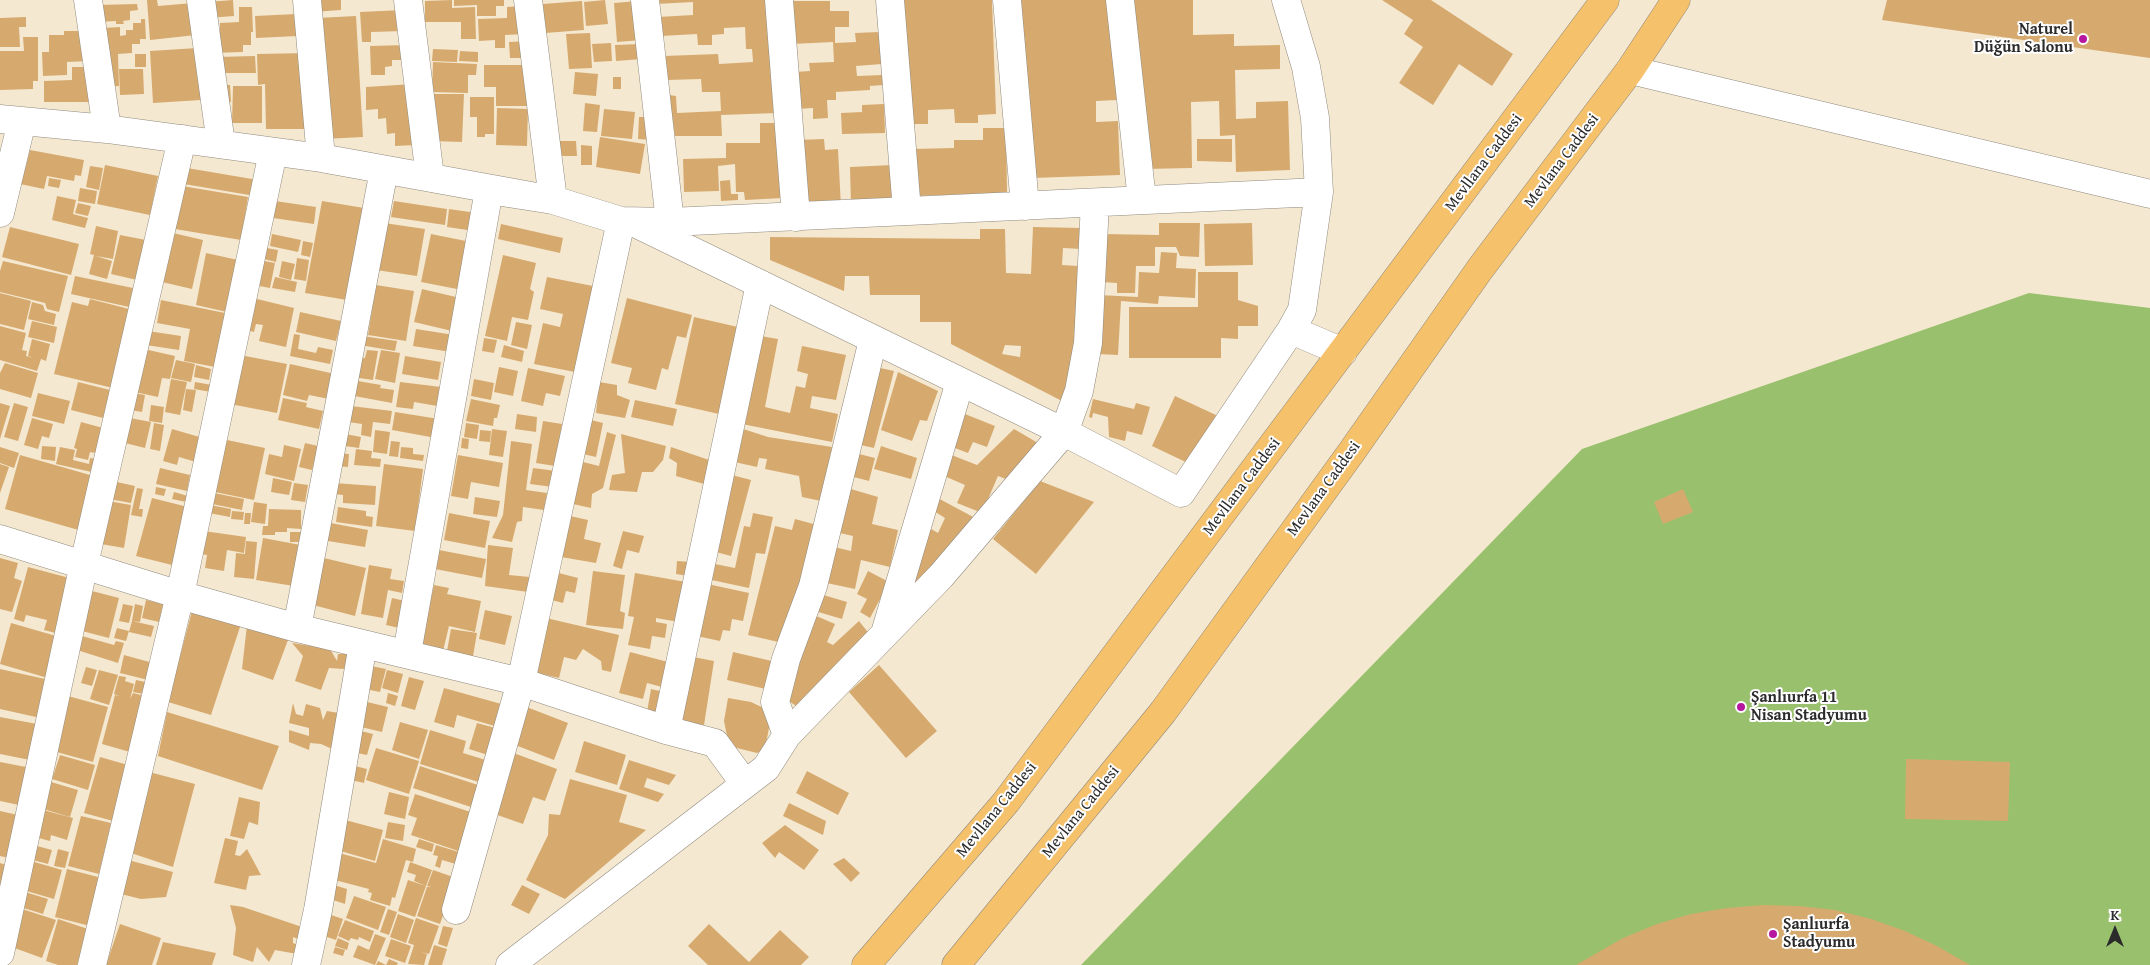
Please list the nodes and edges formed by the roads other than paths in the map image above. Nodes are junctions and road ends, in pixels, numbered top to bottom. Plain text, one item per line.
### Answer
1 (88, 0) edge
2 (201, 0) edge
3 (307, 0) edge
4 (408, 0) edge
5 (528, 0) edge
6 (644, 0) edge
7 (779, 0) edge
8 (890, 0) edge
9 (1007, 0) edge
10 (1120, 0) edge
11 (1286, 0) edge
12 (1605, 0) edge
13 (1676, 0) edge
14 (1630, 70) junction
15 (11, 120) edge
16 (107, 129) junction
17 (182, 139) junction
18 (221, 144) junction
19 (273, 152) junction
20 (321, 158) junction
21 (384, 170) junction
22 (430, 177) junction
23 (1318, 192) junction
24 (2150, 194) edge
25 (554, 200) junction
26 (1142, 200) junction
27 (1095, 203) junction
28 (1026, 206) junction
29 (907, 212) junction
30 (0, 213) edge
31 (796, 216) junction
32 (626, 221) junction
33 (670, 222) junction
34 (760, 284) junction
35 (1291, 330) junction
36 (873, 340) junction
37 (1343, 352) junction
38 (960, 382) junction
39 (1064, 432) junction
40 (0, 539) edge
41 (84, 564) junction
42 (180, 595) junction
43 (297, 628) junction
44 (885, 632) junction
45 (363, 644) junction
46 (406, 654) junction
47 (521, 682) junction
48 (666, 730) junction
49 (787, 735) junction
50 (745, 784) junction
51 (456, 910) dead end
52 (0, 953) edge
53 (92, 965) edge
54 (306, 965) edge
55 (510, 965) edge
56 (866, 965) edge
57 (956, 965) edge

1 - 16 street
2 - 18 street
3 - 20 street
4 - 22 street
5 - 25 street
6 - 33 street
7 - 31 street
8 - 29 street
9 - 28 street
10 - 26 street
11 - 23 street
12 - 37 main road, Mevllana Caddesi
13 - 14 main road, Mevlana Caddesi
14 - 24 street
14 - 57 main road, Mevlana Caddesi
15 - 16 street
15 - 30 street
16 - 17 street
17 - 18 street
17 - 41 street
18 - 19 street
19 - 20 street
19 - 42 street
20 - 21 street
21 - 22 street
21 - 43 street
22 - 25 street
23 - 26 street
23 - 35 street
25 - 32 street
25 - 46 street
26 - 27 street
27 - 28 street
27 - 39 street
28 - 29 street
29 - 31 street
31 - 33 street
32 - 33 street
32 - 34 street
32 - 47 street
34 - 36 street
34 - 48 street
35 - 37 street
35 - 39 street
36 - 38 street
36 - 49 street
37 - 56 main road, Mevllana Caddesi
38 - 39 street
38 - 44 street
39 - 44 street
40 - 41 street
41 - 42 street
41 - 52 street
42 - 43 street
42 - 53 street
43 - 45 street
44 - 49 street
45 - 46 street
45 - 54 street
46 - 47 street
47 - 48 street
47 - 51 street
48 - 50 street
49 - 50 street
50 - 55 street

